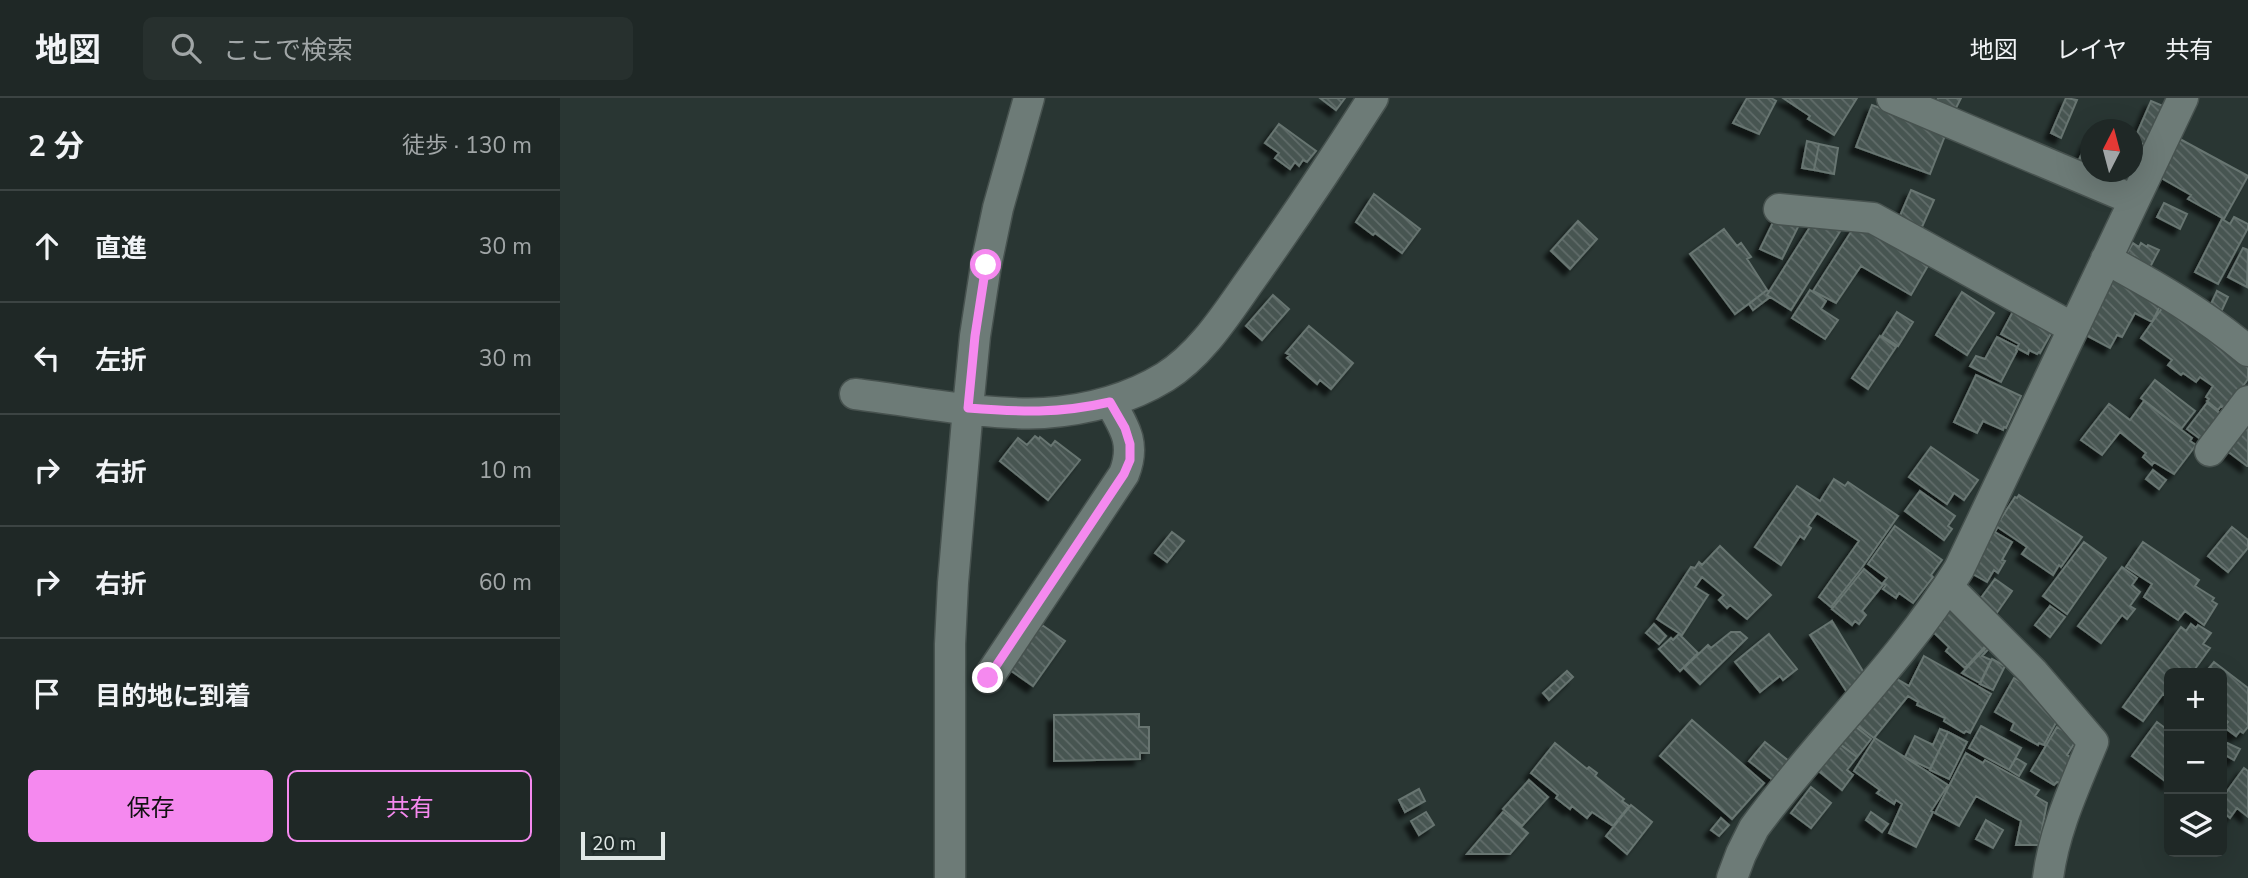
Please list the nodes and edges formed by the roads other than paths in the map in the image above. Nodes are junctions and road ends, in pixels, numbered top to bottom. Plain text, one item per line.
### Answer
1 (1029, 98) edge
2 (1373, 98) edge
3 (1892, 98) edge
4 (2183, 98) edge
5 (2134, 200) junction
6 (1779, 209) dead end
7 (2106, 260) junction
8 (2073, 328) junction
9 (2248, 352) edge
10 (855, 394) dead end
11 (2248, 401) edge
12 (1110, 402) junction
13 (968, 408) junction
14 (2210, 451) dead end
15 (1948, 587) junction
16 (988, 678) dead end
17 (950, 878) edge
18 (1732, 878) edge
19 (2048, 878) edge

1 - 13 street
2 - 12 street
3 - 5 street
4 - 5 street
5 - 7 street
6 - 8 street
7 - 8 street
7 - 9 street
8 - 15 street
10 - 13 street
11 - 14 street
12 - 13 street
12 - 16 street
13 - 17 street
15 - 18 street
15 - 19 street

